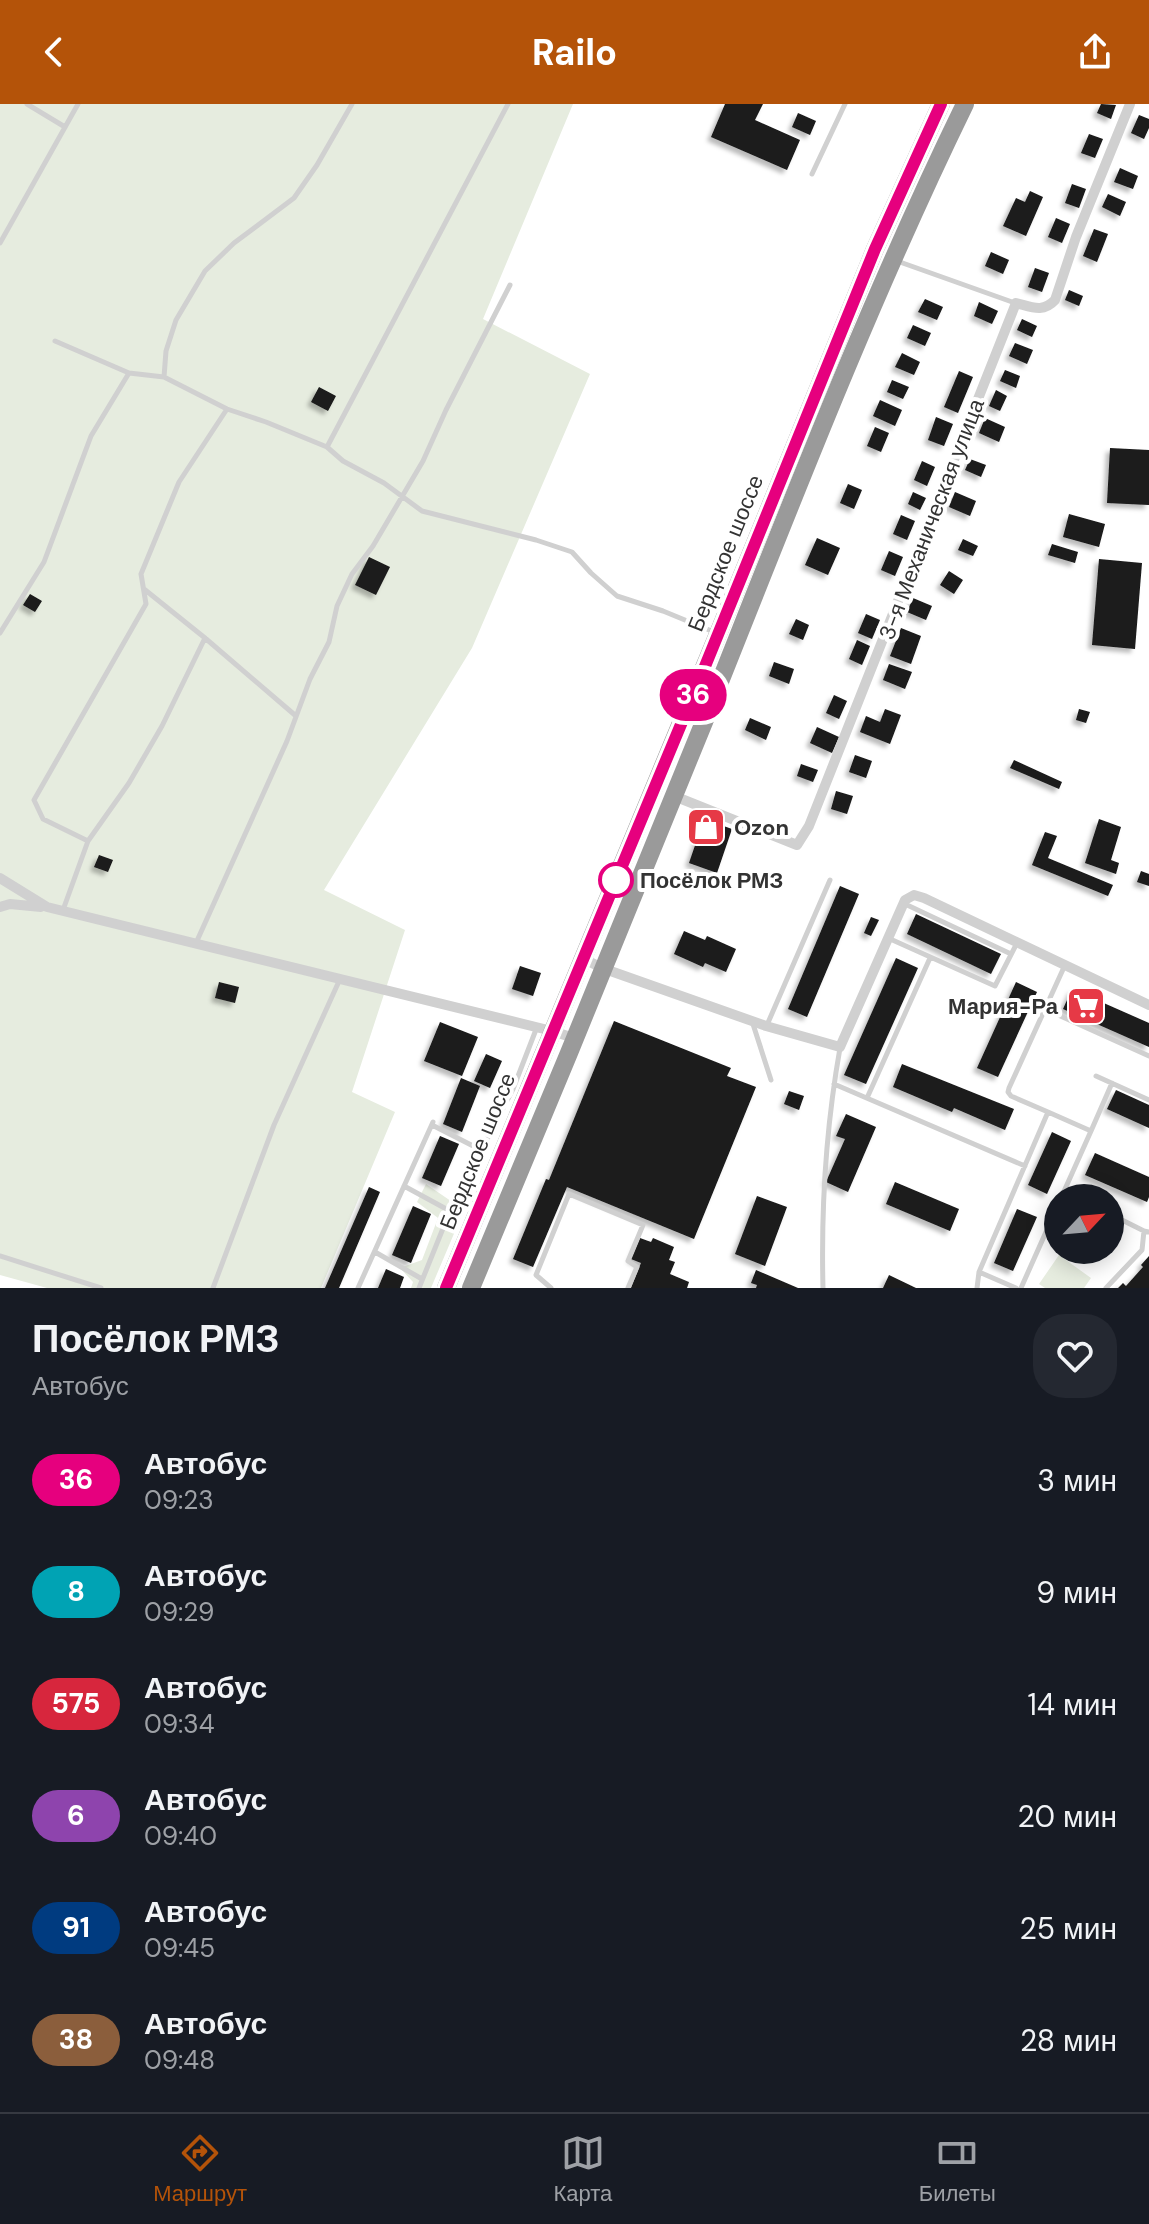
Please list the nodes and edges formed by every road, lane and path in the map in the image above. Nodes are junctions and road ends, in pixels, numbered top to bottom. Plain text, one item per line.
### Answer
1 (27, 104) edge
2 (78, 104) edge
3 (352, 104) edge
4 (508, 104) edge
5 (845, 104) edge
6 (941, 104) edge
7 (965, 104) edge
8 (1130, 104) edge
9 (65, 127) junction
10 (812, 174) dead end
11 (0, 243) edge
12 (892, 260) junction
13 (510, 285) dead end
14 (1016, 303) junction
15 (55, 341) dead end
16 (129, 373) junction
17 (164, 377) junction
18 (227, 409) junction
19 (327, 447) junction
20 (402, 496) junction
21 (144, 589) junction
22 (0, 633) edge
23 (718, 634) junction
24 (205, 638) junction
25 (296, 716) junction
26 (674, 796) junction
27 (88, 841) junction
28 (0, 878) edge
29 (830, 880) dead end
30 (904, 904) junction
31 (0, 907) edge
32 (47, 907) junction
33 (63, 911) junction
34 (888, 938) junction
35 (1017, 942) junction
36 (195, 944) junction
37 (1011, 954) junction
38 (582, 958) junction
39 (930, 958) junction
40 (1065, 965) junction
41 (602, 968) junction
42 (340, 979) junction
43 (1149, 1005) edge
44 (1045, 1009) junction
45 (751, 1020) junction
46 (766, 1026) junction
47 (545, 1029) junction
48 (574, 1038) junction
49 (840, 1047) junction
50 (1149, 1056) edge
51 (1096, 1076) dead end
52 (771, 1080) dead end
53 (1112, 1083) junction
54 (834, 1084) junction
55 (502, 1087) dead end
56 (513, 1089) junction
57 (867, 1098) junction
58 (1149, 1100) edge
59 (1048, 1112) junction
60 (1091, 1131) junction
61 (481, 1150) junction
62 (1025, 1166) junction
63 (1067, 1184) edge
64 (404, 1186) junction
65 (450, 1211) junction
66 (1124, 1221) edge
67 (1146, 1231) edge
68 (1044, 1235) edge
69 (375, 1252) junction
70 (0, 1256) edge
71 (979, 1272) junction
72 (422, 1279) junction
73 (476, 1286) edge
74 (101, 1288) edge
75 (213, 1288) edge
76 (358, 1288) edge
77 (419, 1288) edge
78 (446, 1288) edge
79 (551, 1288) edge
80 (628, 1288) edge
81 (823, 1288) edge
82 (977, 1288) edge
83 (1019, 1288) edge
84 (1106, 1288) edge

1 - 9 lane
2 - 9 lane
3 - 17 lane
4 - 19 lane
5 - 10 lane
6 - 23 highway, Бердское шоссе
7 - 12 highway, Бердское шоссе
8 - 14 street
9 - 11 lane
12 - 14 lane
12 - 26 highway, Бердское шоссе
13 - 20 lane
14 - 26 street, 3-я Механическая улица
15 - 16 lane
16 - 17 lane
16 - 22 lane
17 - 18 lane
18 - 19 lane
18 - 21 lane
19 - 20 lane
20 - 23 lane
20 - 25 lane
21 - 24 lane
21 - 27 lane
23 - 38 highway, Бердское шоссе
24 - 25 lane
24 - 27 lane
25 - 36 lane
26 - 41 highway, Бердское шоссе
27 - 33 lane
28 - 32 street
29 - 46 lane
30 - 34 street
30 - 35 street
30 - 37 lane
31 - 32 street
32 - 33 street
33 - 36 street
34 - 39 lane
34 - 49 street
35 - 37 lane
35 - 40 street
36 - 42 street
37 - 39 lane
38 - 41 street
38 - 47 highway, Бердское шоссе
39 - 57 lane
40 - 43 street
40 - 44 lane
41 - 45 street
41 - 48 highway, Бердское шоссе
42 - 47 street
42 - 75 lane
44 - 50 lane
44 - 59 lane
45 - 46 street
45 - 52 lane
46 - 49 street
47 - 48 street
47 - 56 lane
47 - 78 highway, Бердское шоссе
48 - 73 highway, Бердское шоссе
49 - 54 lane
51 - 53 lane
53 - 58 lane
53 - 60 lane
54 - 57 lane
54 - 81 lane
55 - 56 lane
56 - 61 lane
57 - 62 lane
59 - 60 lane
59 - 62 lane
60 - 63 lane
61 - 64 lane
61 - 65 lane
62 - 71 lane
64 - 65 lane
64 - 69 lane
65 - 72 lane
66 - 67 lane
67 - 84 lane
68 - 83 lane
69 - 72 lane
69 - 76 lane
70 - 74 lane
71 - 82 lane
71 - 83 lane
72 - 77 lane
79 - 80 lane

